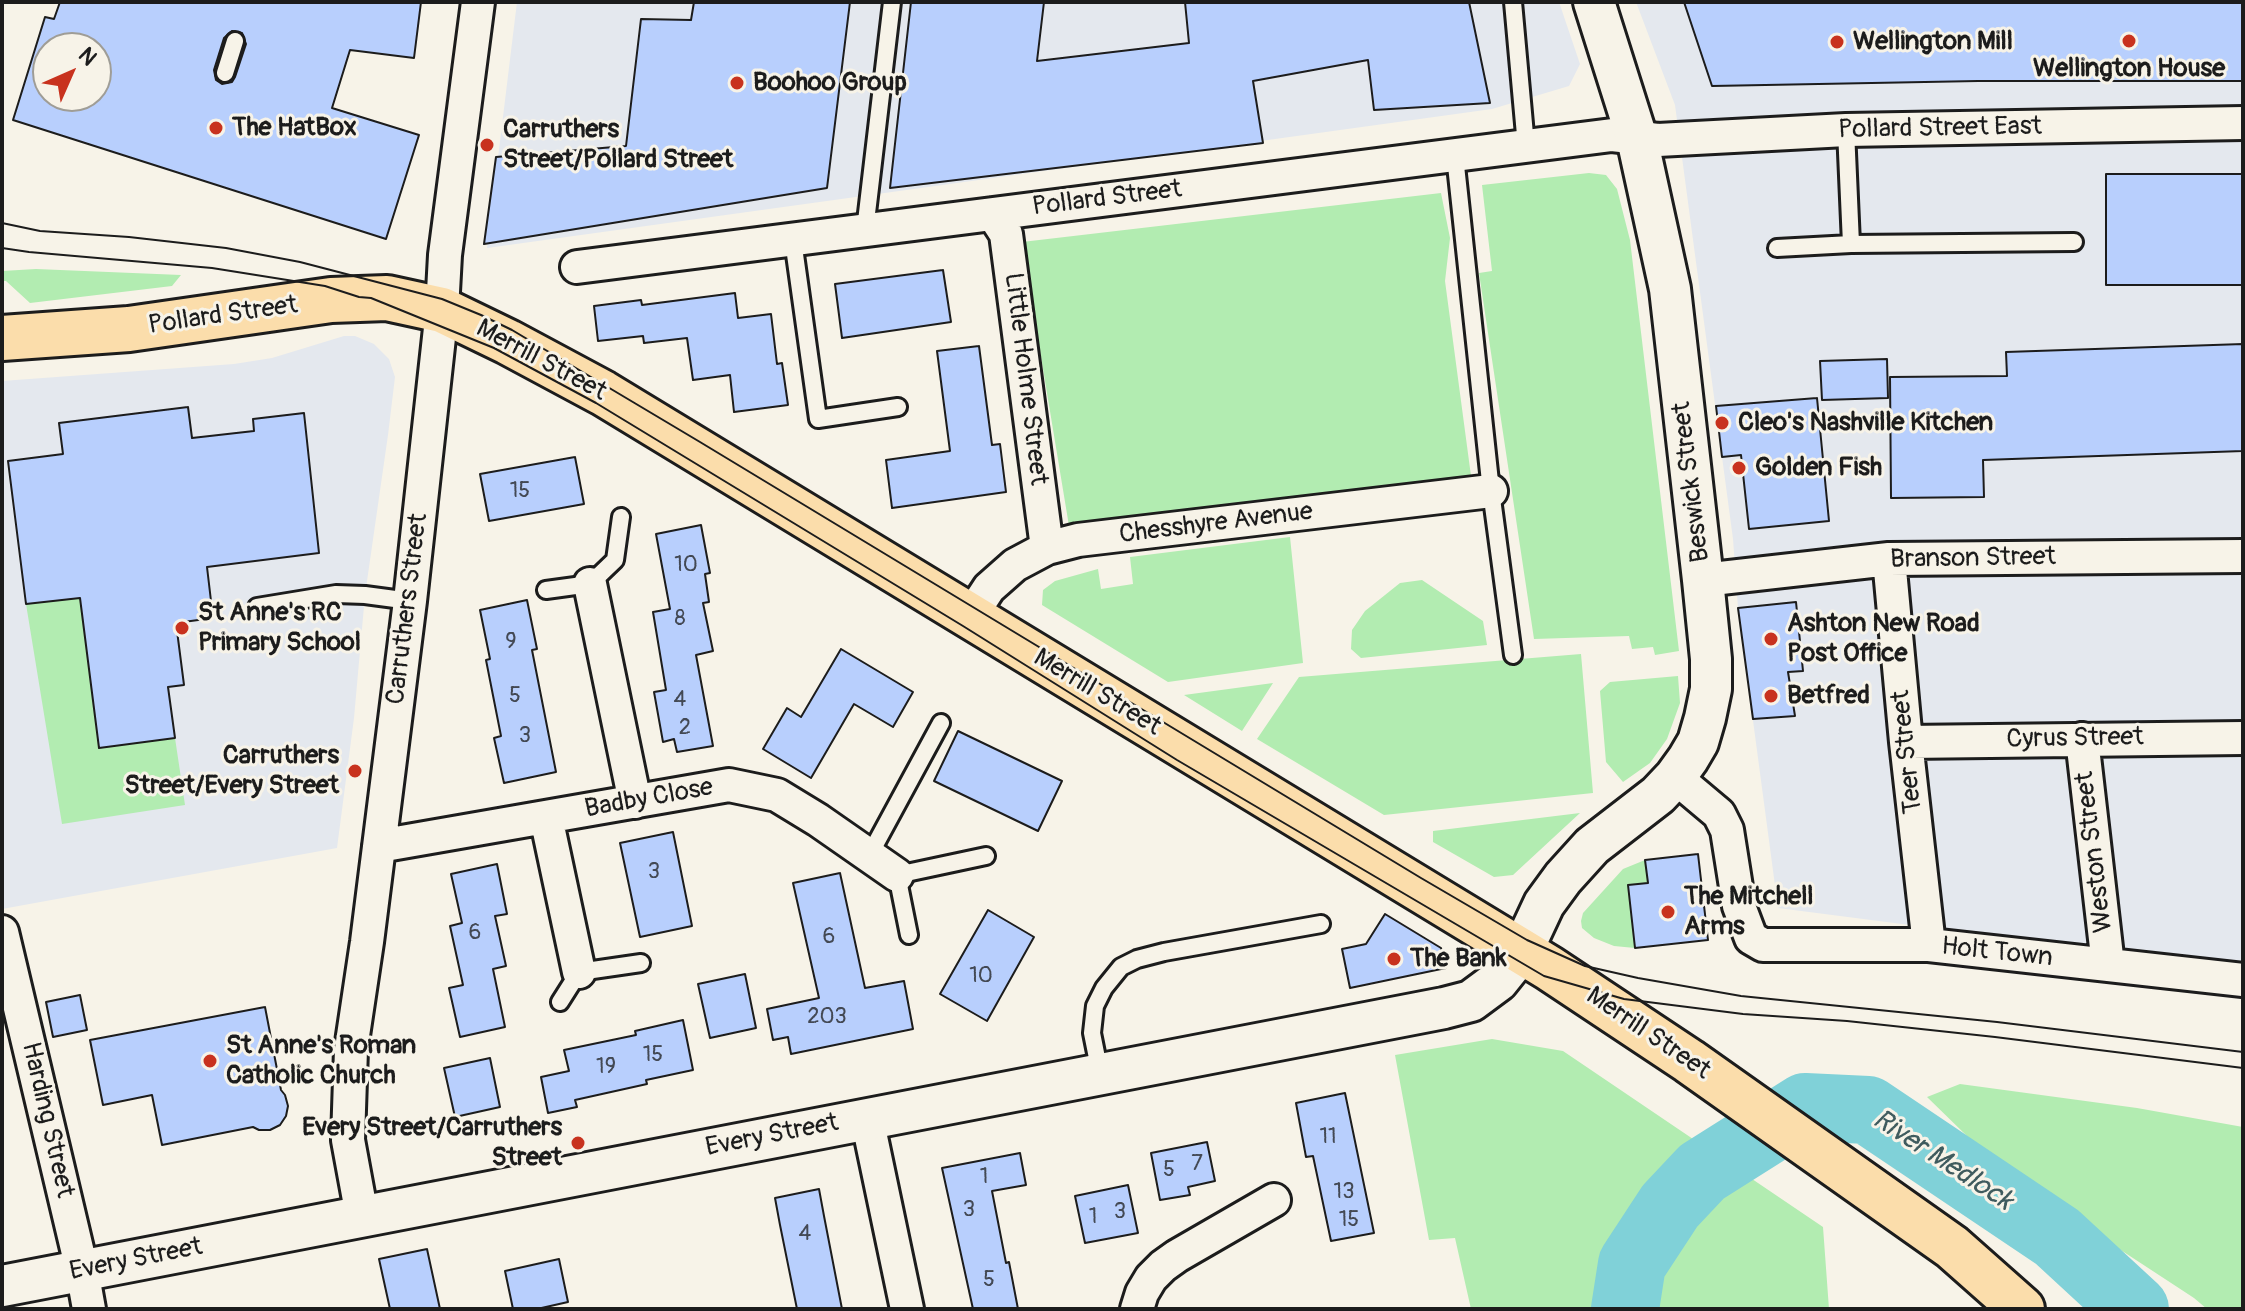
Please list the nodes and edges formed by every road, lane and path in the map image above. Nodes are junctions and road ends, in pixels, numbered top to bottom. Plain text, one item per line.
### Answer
1 (478, 2) edge
2 (892, 2) edge
3 (1513, 2) edge
4 (1594, 2) edge
5 (235, 41) dead end
6 (225, 73) dead end
7 (2243, 123) edge
8 (1846, 130) junction
9 (1637, 138) junction
10 (1526, 146) junction
11 (1455, 156) junction
12 (993, 214) junction
13 (865, 230) junction
14 (793, 240) junction
15 (2074, 242) dead end
16 (1851, 244) junction
17 (1777, 248) dead end
18 (577, 267) dead end
19 (442, 310) junction
20 (2, 338) edge
21 (898, 407) dead end
22 (1491, 491) junction
23 (621, 517) dead end
24 (1047, 548) junction
25 (2243, 556) edge
26 (1889, 559) junction
27 (1703, 580) junction
28 (590, 584) junction
29 (546, 590) dead end
30 (410, 601) junction
31 (257, 607) dead end
32 (970, 617) junction
33 (1513, 655) dead end
34 (941, 723) dead end
35 (2243, 738) edge
36 (2082, 739) junction
37 (1906, 742) junction
38 (1675, 777) junction
39 (635, 802) junction
40 (546, 817) junction
41 (379, 846) junction
42 (869, 856) junction
43 (986, 856) dead end
44 (897, 875) junction
45 (1321, 924) dead end
46 (2, 932) edge
47 (909, 935) dead end
48 (1929, 945) junction
49 (1522, 951) junction
50 (641, 963) dead end
51 (2108, 965) junction
52 (579, 972) junction
53 (2243, 980) edge
54 (560, 1002) dead end
55 (1100, 1073) junction
56 (867, 1118) junction
57 (1274, 1200) dead end
58 (362, 1216) junction
59 (82, 1270) junction
60 (2, 1286) edge
61 (89, 1309) edge
62 (907, 1309) edge
63 (1137, 1309) edge
64 (2022, 1309) edge

1 - 19 street, Carruthers Street
2 - 13 lane
3 - 10 lane
4 - 9 street, Beswick Street
5 - 6 lane
7 - 8 street, Pollard Street East
8 - 9 street, Pollard Street East
8 - 16 lane
9 - 10 street, Pollard Street
9 - 27 street, Beswick Street
10 - 11 street, Pollard Street
11 - 12 street, Pollard Street
11 - 22 lane
12 - 13 street, Pollard Street
12 - 24 street, Little Holme Street
13 - 14 street, Pollard Street
14 - 18 street, Pollard Street
14 - 21 lane
15 - 16 lane
16 - 17 lane
19 - 20 main road, Pollard Street
19 - 30 street, Carruthers Street
19 - 32 main road, Merrill Street
22 - 24 street, Chesshyre Avenue
22 - 33 lane
23 - 28 lane
24 - 32 street, Chesshyre Avenue
25 - 26 street, Branson Street
26 - 27 street, Branson Street
26 - 37 street, Teer Street
27 - 38 street, Beswick Street
28 - 29 lane
28 - 39 street
30 - 31 lane
30 - 41 street, Carruthers Street
32 - 49 main road, Merrill Street
34 - 42 lane
35 - 36 street, Cyrus Street
36 - 37 street, Cyrus Street
36 - 51 street, Weston Street
37 - 48 street, Teer Street
38 - 48 street, Holt Town
38 - 49 street, Beswick Street
39 - 40 street, Badby Close
39 - 42 street, Badby Close
40 - 41 street, Badby Close
40 - 52 street
41 - 58 street, Carruthers Street
42 - 44 street, Badby Close
43 - 44 lane
44 - 47 lane
45 - 55 lane
46 - 59 street, Harding Street
48 - 51 street, Holt Town
49 - 55 street, Every Street
49 - 64 main road, Merrill Street
50 - 52 lane
51 - 53 street, Holt Town
52 - 54 lane
55 - 56 street, Every Street
56 - 58 street, Every Street
56 - 62 street
57 - 63 street
58 - 59 street, Every Street
59 - 60 street, Every Street
59 - 61 street, Harding Street

